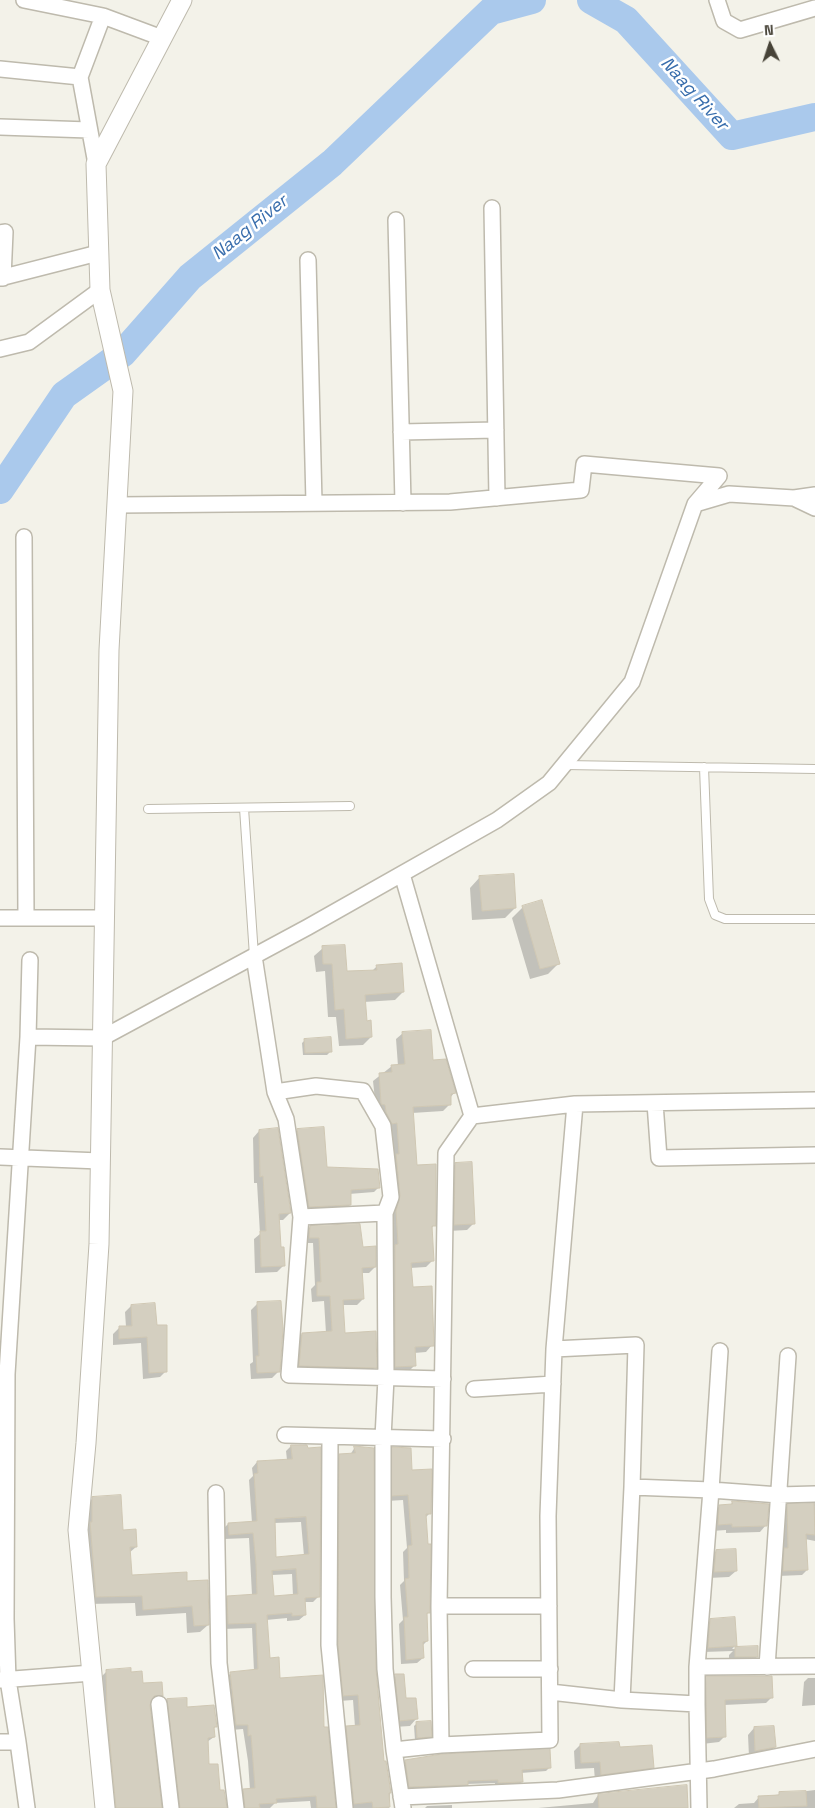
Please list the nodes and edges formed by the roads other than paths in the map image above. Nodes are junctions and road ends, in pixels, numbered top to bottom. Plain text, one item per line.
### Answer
1 (24, 0) edge
2 (182, 0) edge
3 (717, 0) edge
4 (815, 8) edge
5 (103, 16) junction
6 (162, 38) junction
7 (0, 69) edge
8 (80, 77) junction
9 (0, 127) edge
10 (89, 130) junction
11 (96, 164) junction
12 (492, 208) dead end
13 (396, 220) dead end
14 (0, 233) edge
15 (98, 253) junction
16 (308, 260) dead end
17 (1, 278) edge
18 (100, 290) junction
19 (0, 349) edge
20 (496, 430) junction
21 (401, 432) junction
22 (815, 495) edge
23 (497, 498) junction
24 (794, 498) junction
25 (403, 502) junction
26 (314, 503) junction
27 (695, 504) junction
28 (118, 505) junction
29 (815, 508) edge
30 (24, 537) dead end
31 (565, 765) junction
32 (704, 767) junction
33 (815, 769) edge
34 (350, 806) dead end
35 (244, 808) junction
36 (148, 809) dead end
37 (402, 874) junction
38 (0, 918) edge
39 (26, 918) junction
40 (104, 918) junction
41 (815, 920) edge
42 (254, 956) junction
43 (30, 960) dead end
44 (28, 1037) junction
45 (102, 1038) junction
46 (275, 1092) junction
47 (815, 1100) edge
48 (655, 1102) junction
49 (575, 1104) junction
50 (472, 1116) junction
51 (815, 1155) edge
52 (0, 1157) edge
53 (19, 1157) junction
54 (100, 1161) junction
55 (386, 1213) junction
56 (301, 1217) junction
57 (554, 1349) junction
58 (720, 1351) dead end
59 (4, 1353) edge
60 (788, 1356) dead end
61 (386, 1378) junction
62 (443, 1378) junction
63 (553, 1384) junction
64 (474, 1389) dead end
65 (3, 1405) edge
66 (285, 1436) dead end
67 (330, 1436) junction
68 (383, 1438) junction
69 (443, 1439) junction
70 (3, 1449) edge
71 (632, 1487) junction
72 (711, 1490) junction
73 (216, 1493) dead end
74 (815, 1494) edge
75 (779, 1495) junction
76 (3, 1508) edge
77 (3, 1561) edge
78 (439, 1606) junction
79 (549, 1606) junction
80 (3, 1619) edge
81 (767, 1666) junction
82 (815, 1666) edge
83 (697, 1667) junction
84 (474, 1669) dead end
85 (550, 1669) junction
86 (92, 1673) junction
87 (4, 1680) edge
88 (550, 1692) junction
89 (622, 1700) junction
90 (158, 1704) dead end
91 (696, 1704) junction
92 (0, 1742) edge
93 (18, 1742) junction
94 (441, 1745) junction
95 (815, 1749) edge
96 (394, 1750) junction
97 (698, 1772) junction
98 (402, 1803) edge
99 (27, 1808) edge
100 (105, 1808) edge
101 (171, 1808) edge
102 (236, 1808) edge
103 (346, 1808) edge
104 (699, 1808) edge

1 - 5 street
2 - 6 street
3 - 4 street
5 - 6 street
5 - 8 street
6 - 11 street
7 - 8 street
8 - 10 street
9 - 10 street
10 - 11 street
11 - 15 street
12 - 20 street
13 - 21 street
14 - 17 street
15 - 17 street
15 - 18 street
16 - 26 street
18 - 19 street
18 - 28 street
20 - 21 street
20 - 23 street
21 - 25 street
22 - 24 street
23 - 25 street
23 - 27 street
24 - 27 street
24 - 29 street
25 - 26 street
26 - 28 street
27 - 31 street
28 - 40 street
30 - 39 street
31 - 32 lane
31 - 37 street
32 - 33 lane
32 - 41 lane
34 - 35 lane
35 - 36 lane
35 - 42 lane
37 - 42 street
37 - 50 street
38 - 39 street
39 - 40 street
40 - 45 street
42 - 45 street
42 - 46 street
43 - 44 street
44 - 45 street
44 - 53 street
45 - 54 street
46 - 55 street
46 - 56 street
47 - 48 street
48 - 49 street
48 - 51 street
49 - 50 street
49 - 57 street
50 - 62 street
52 - 53 street
53 - 54 street
53 - 59 street
54 - 86 street
55 - 56 street
55 - 61 street
56 - 61 street
57 - 63 street
57 - 71 street
58 - 72 street
59 - 65 street
60 - 75 street
61 - 62 street
61 - 68 street
62 - 69 street
63 - 64 street
63 - 79 street
65 - 70 street
66 - 67 street
67 - 68 street
67 - 103 street
68 - 69 street
68 - 96 street
69 - 78 street
70 - 76 street
71 - 72 street
71 - 89 street
72 - 75 street
72 - 83 street
73 - 102 street
74 - 75 street
75 - 81 street
76 - 77 street
77 - 80 street
78 - 79 street
78 - 94 street
79 - 85 street
80 - 87 street
81 - 82 street
81 - 83 street
83 - 91 street
84 - 85 street
85 - 88 street
86 - 87 street
86 - 100 street
87 - 93 street
88 - 89 street
88 - 94 street
89 - 91 street
90 - 101 street
91 - 97 street
92 - 93 street
93 - 99 street
94 - 96 street
95 - 97 street
96 - 98 street
97 - 98 street
97 - 104 street

